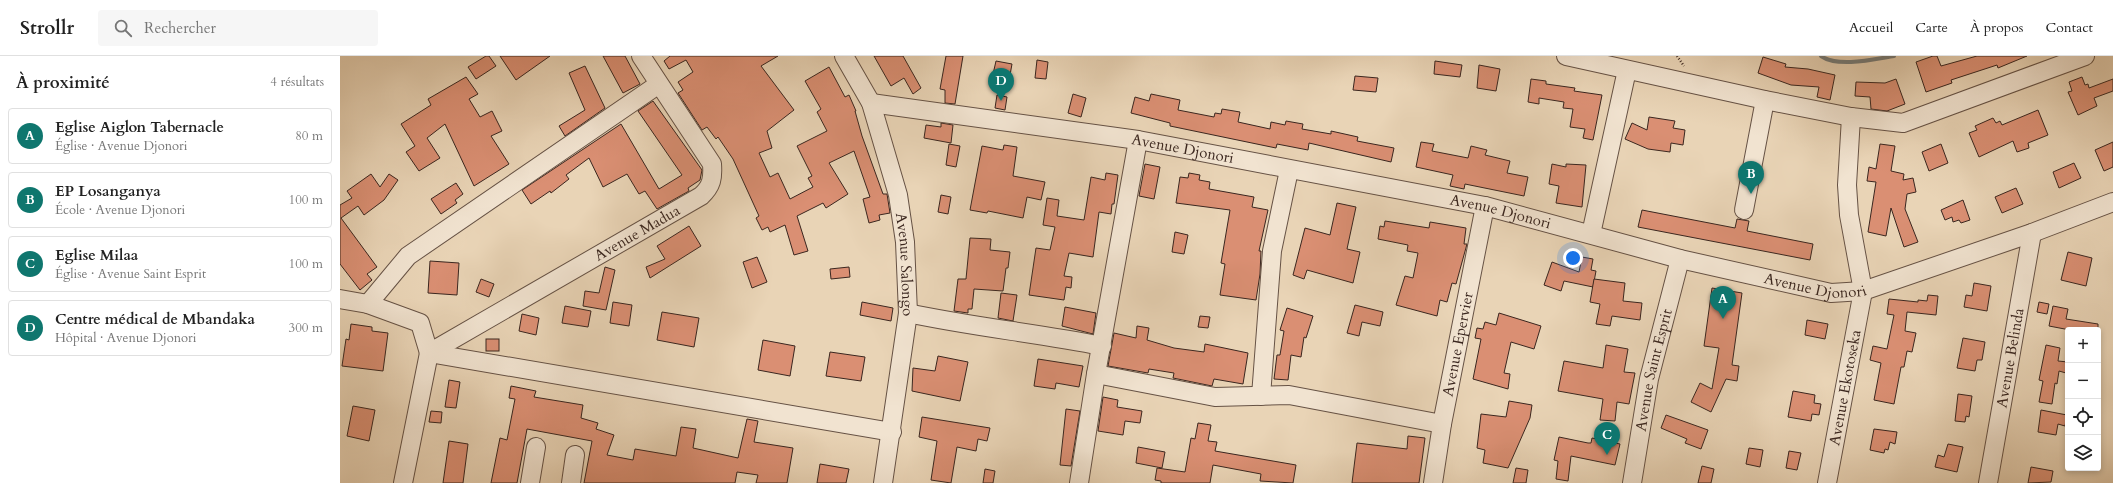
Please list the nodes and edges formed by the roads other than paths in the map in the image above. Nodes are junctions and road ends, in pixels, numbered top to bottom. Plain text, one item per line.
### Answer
1 (641, 56) edge
2 (844, 56) edge
3 (1566, 56) edge
4 (2085, 56) edge
5 (1627, 70) junction
6 (659, 84) junction
7 (1765, 100) junction
8 (871, 102) junction
9 (1851, 117) junction
10 (1138, 140) junction
11 (1289, 170) junction
12 (2113, 202) edge
13 (1485, 206) junction
14 (1744, 210) dead end
15 (2032, 233) junction
16 (1591, 234) junction
17 (1680, 259) junction
18 (1863, 292) junction
19 (340, 298) edge
20 (368, 304) junction
21 (908, 313) junction
22 (1102, 346) junction
23 (429, 353) junction
24 (1096, 374) junction
25 (1261, 396) junction
26 (1442, 424) junction
27 (892, 432) junction
28 (536, 447) dead end
29 (576, 456) dead end
30 (403, 483) edge
31 (530, 483) edge
32 (571, 483) edge
33 (884, 483) edge
34 (1079, 483) edge
35 (1433, 483) edge
36 (1632, 483) edge
37 (1827, 483) edge
38 (1988, 483) edge

1 - 6 street, Avenue Madua
2 - 8 street, Avenue Salongo
3 - 5 street
4 - 9 street
5 - 7 street
5 - 16 street
6 - 20 street
6 - 23 street, Avenue Madua
7 - 9 street
7 - 14 street
8 - 10 street, Avenue Djonori
8 - 21 street, Avenue Salongo
9 - 18 street
10 - 11 street, Avenue Djonori
10 - 22 street
11 - 13 street, Avenue Djonori
11 - 25 street
12 - 15 street, Avenue Djonori
13 - 16 street, Avenue Djonori
13 - 26 street, Avenue Epervier
15 - 18 street, Avenue Djonori
15 - 38 street, Avenue Belinda
16 - 17 street, Avenue Djonori
17 - 18 street, Avenue Djonori
17 - 36 street, Avenue Saint Esprit
18 - 37 street, Avenue Ekotoseka
19 - 20 street
20 - 23 street
21 - 22 street
21 - 27 street, Avenue Salongo
22 - 24 street
23 - 27 street
23 - 30 street
24 - 25 street
24 - 34 street
25 - 26 street
26 - 35 street, Avenue Epervier
27 - 33 street, Avenue Salongo
28 - 31 street
29 - 32 street

